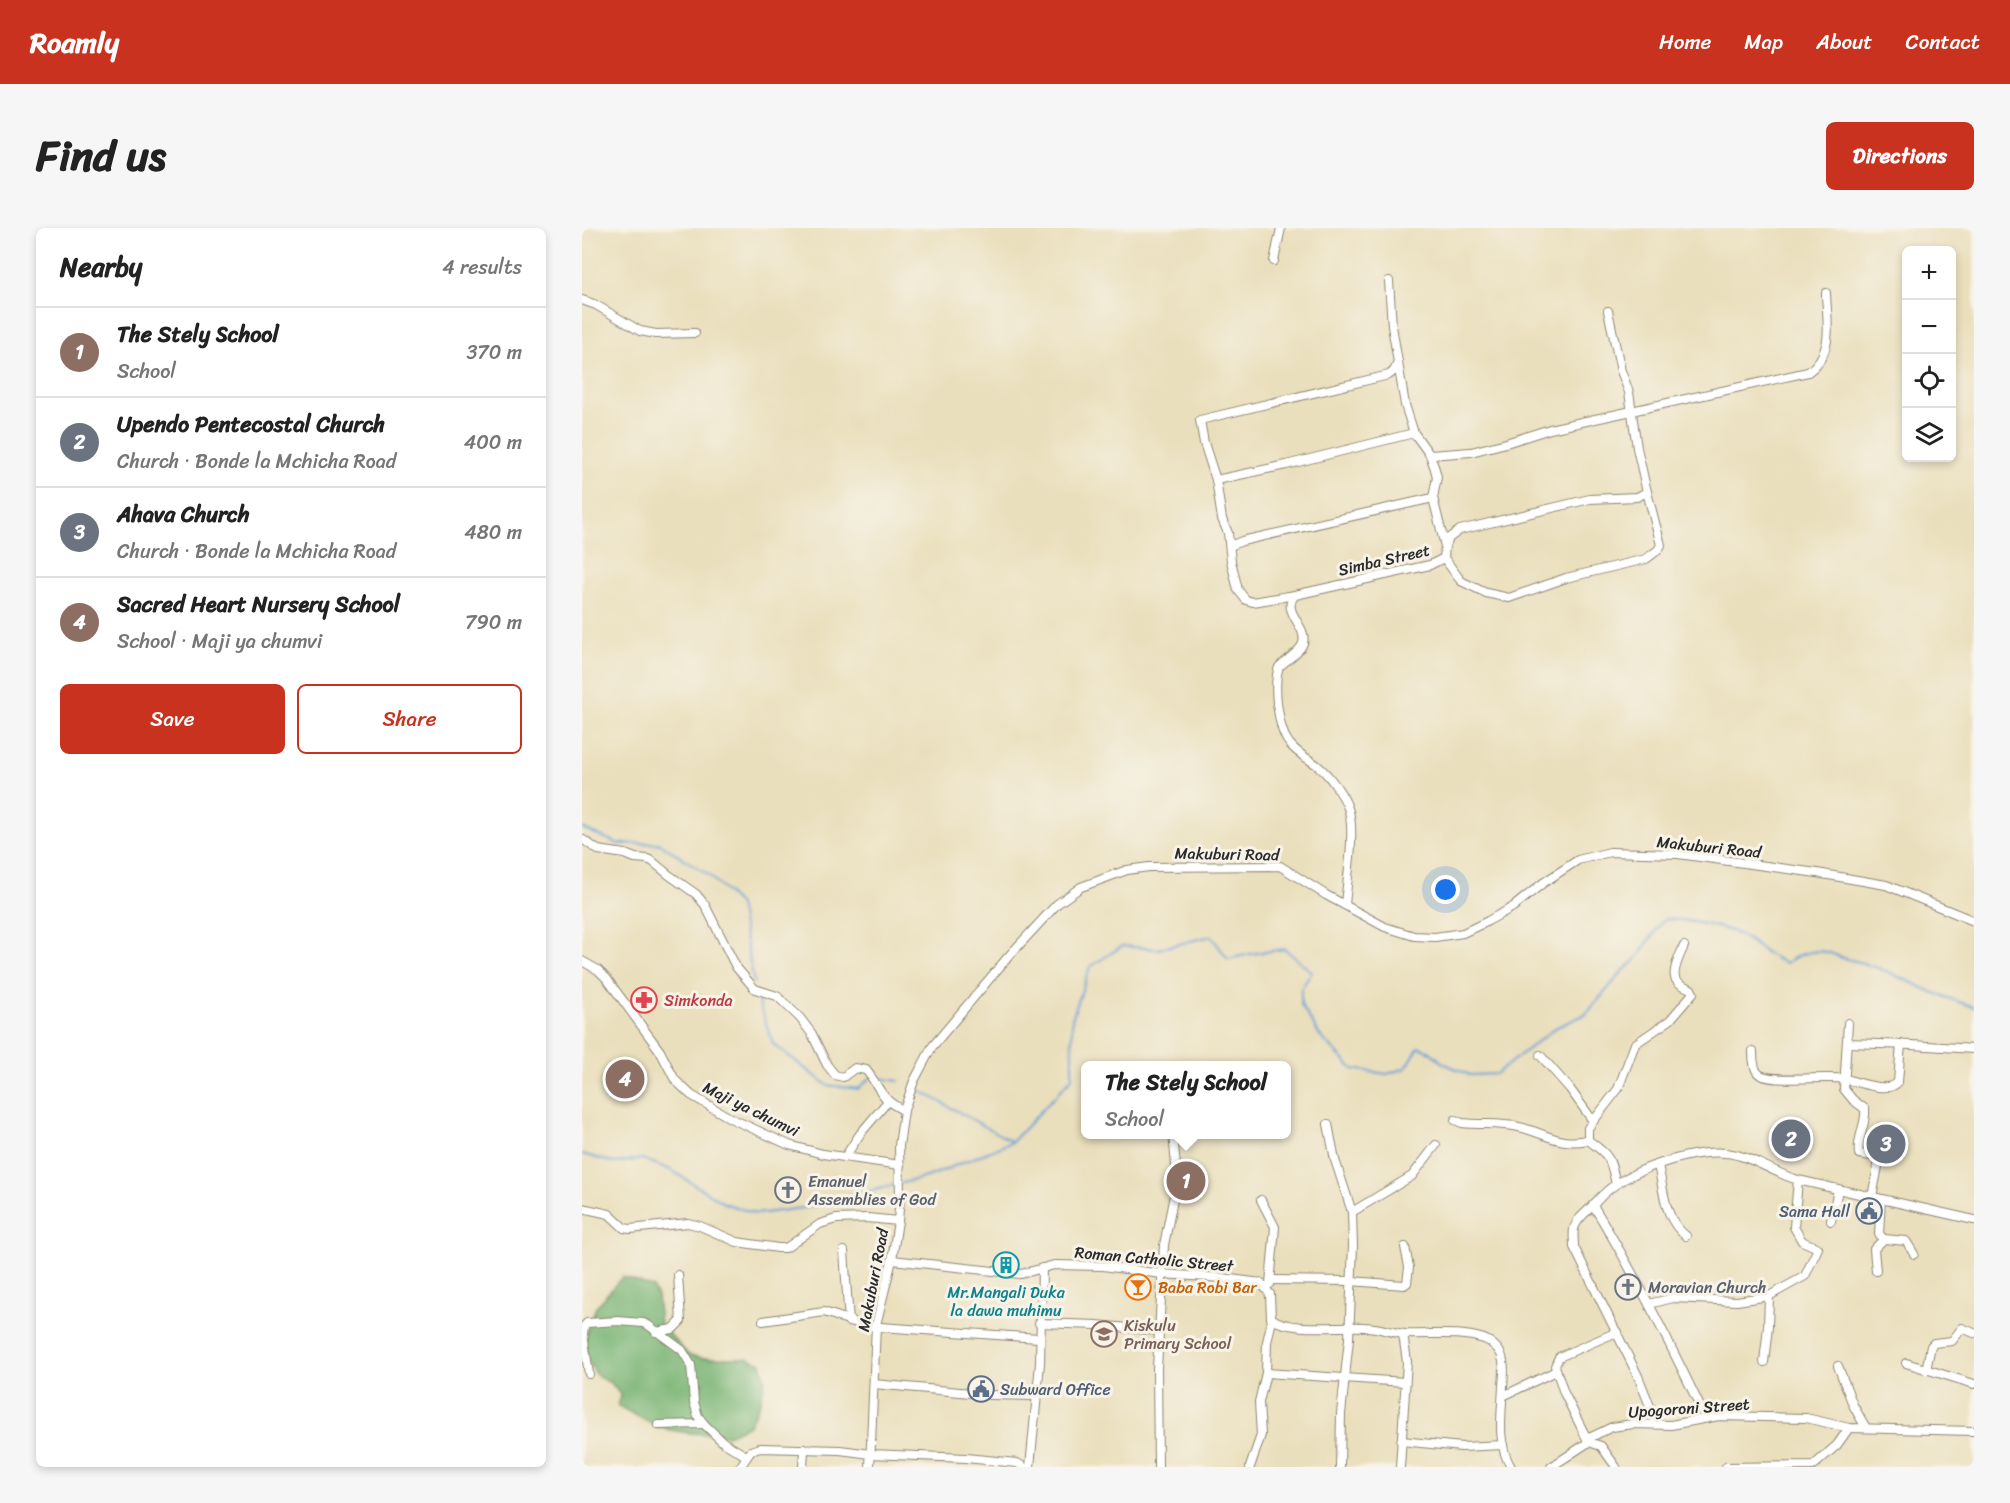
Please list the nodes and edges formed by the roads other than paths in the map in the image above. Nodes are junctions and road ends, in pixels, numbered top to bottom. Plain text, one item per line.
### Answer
1 (1281, 228) edge
2 (1274, 261) dead end
3 (1389, 281) dead end
4 (1826, 293) dead end
5 (582, 300) edge
6 (1608, 311) dead end
7 (695, 333) dead end
8 (1398, 361) junction
9 (1631, 411) junction
10 (1414, 433) junction
11 (1430, 455) junction
12 (1216, 480) junction
13 (1647, 492) junction
14 (1432, 498) junction
15 (1230, 546) junction
16 (1445, 546) junction
17 (1444, 558) junction
18 (1295, 595) junction
19 (582, 839) edge
20 (1345, 904) junction
21 (1974, 921) edge
22 (1684, 946) dead end
23 (582, 961) edge
24 (1848, 1023) dead end
25 (1847, 1044) junction
26 (1901, 1044) junction
27 (1974, 1049) edge
28 (1754, 1051) dead end
29 (1540, 1055) dead end
30 (1843, 1079) junction
31 (888, 1101) junction
32 (904, 1110) junction
33 (1455, 1120) dead end
34 (1593, 1121) junction
35 (1328, 1124) dead end
36 (1173, 1139) edge
37 (1588, 1140) junction
38 (1436, 1144) dead end
39 (845, 1157) junction
40 (900, 1165) junction
41 (1658, 1165) junction
42 (1798, 1180) junction
43 (1616, 1184) junction
44 (1838, 1190) junction
45 (1872, 1197) junction
46 (1881, 1199) junction
47 (1260, 1200) dead end
48 (1593, 1205) junction
49 (582, 1208) edge
50 (1352, 1212) junction
51 (1974, 1220) edge
52 (898, 1221) junction
53 (1831, 1221) dead end
54 (1686, 1236) dead end
55 (1884, 1239) junction
56 (1405, 1247) dead end
57 (844, 1251) dead end
58 (1914, 1254) dead end
59 (892, 1260) junction
60 (1042, 1268) junction
61 (1876, 1270) dead end
62 (1162, 1274) junction
63 (678, 1275) dead end
64 (1271, 1280) junction
65 (1350, 1281) junction
66 (1270, 1294) junction
67 (1769, 1296) junction
68 (1649, 1304) junction
69 (1272, 1320) junction
70 (764, 1321) dead end
71 (849, 1322) junction
72 (1039, 1323) junction
73 (876, 1325) junction
74 (1350, 1327) junction
75 (1160, 1331) junction
76 (656, 1332) junction
77 (1617, 1332) junction
78 (1974, 1333) edge
79 (1403, 1334) junction
80 (1039, 1338) junction
81 (1764, 1362) dead end
82 (1906, 1363) dead end
83 (1838, 1366) dead end
84 (1926, 1370) junction
85 (1556, 1371) junction
86 (1266, 1373) junction
87 (589, 1374) dead end
88 (1345, 1378) junction
89 (1405, 1382) junction
90 (874, 1384) junction
91 (1974, 1384) edge
92 (1037, 1396) junction
93 (1503, 1396) junction
94 (1705, 1417) junction
95 (1657, 1424) junction
96 (658, 1425) dead end
97 (704, 1425) junction
98 (1849, 1428) junction
99 (1866, 1428) junction
100 (1974, 1431) edge
101 (1588, 1440) junction
102 (1401, 1441) junction
103 (1503, 1445) junction
104 (804, 1450) junction
105 (871, 1454) junction
106 (746, 1456) junction
107 (740, 1467) edge
108 (803, 1467) edge
109 (870, 1467) edge
110 (1024, 1467) edge
111 (1030, 1467) edge
112 (1158, 1467) edge
113 (1250, 1467) edge
114 (1340, 1467) edge
115 (1400, 1467) edge
116 (1511, 1467) edge
117 (1551, 1467) edge
118 (1616, 1467) edge
119 (1726, 1467) edge

1 - 2 street
3 - 8 street, Simba Street
4 - 9 street
5 - 7 street
6 - 9 street
8 - 10 street, Simba Street
8 - 12 street
9 - 11 street
9 - 13 street
10 - 11 street, Simba Street
10 - 12 street
11 - 14 street, Simba Street
12 - 15 street
13 - 16 street
13 - 17 street
14 - 15 street
14 - 16 street, Simba Street
15 - 18 street, Simba Street
16 - 17 street, Simba Street
17 - 18 street, Simba Street
18 - 20 street
19 - 31 street
20 - 21 street, Makuburi Road
20 - 32 street, Makuburi Road
22 - 34 street
23 - 39 street, Maji ya chumvi
24 - 25 street
25 - 26 street
25 - 30 street
26 - 27 street
26 - 30 street
28 - 30 street
29 - 34 street
30 - 45 street
31 - 32 street
31 - 39 street
32 - 40 street, Makuburi Road
33 - 37 street
34 - 37 street
35 - 50 street
36 - 62 street
37 - 43 street
38 - 50 street
39 - 40 street, Maji ya chumvi
40 - 52 street, Makuburi Road
41 - 42 street
41 - 43 street
41 - 54 street
42 - 44 street
42 - 67 street
43 - 48 street
44 - 45 street
44 - 53 street
45 - 46 street
46 - 51 street
46 - 55 street
47 - 64 street
48 - 68 street
48 - 77 street
49 - 52 street
50 - 65 street
52 - 59 street, Makuburi Road
55 - 58 street
55 - 61 street
56 - 65 street
57 - 71 street
59 - 60 street, Roman Catholic Street
59 - 73 street, Makuburi Road
60 - 62 street, Roman Catholic Street
60 - 72 street
62 - 66 street, Roman Catholic Street
62 - 75 street
63 - 76 street
64 - 65 street
64 - 66 street
65 - 74 street
66 - 69 street
67 - 68 street
67 - 81 street
68 - 94 street
69 - 74 street
69 - 86 street
70 - 71 street
71 - 73 street
72 - 75 street
72 - 80 street
73 - 80 street
73 - 90 street, Makuburi Road
74 - 79 street
74 - 88 street
75 - 112 street
76 - 87 street
76 - 97 street
77 - 85 street
77 - 95 street
78 - 84 street
79 - 89 street
79 - 93 street
80 - 92 street
82 - 84 street
83 - 99 street
84 - 91 street
85 - 93 street
85 - 101 street
86 - 88 street
86 - 113 street
88 - 89 street
88 - 114 street
89 - 102 street
90 - 92 street
90 - 105 street, Makuburi Road
92 - 111 street
93 - 103 street
94 - 95 street, Upogoroni Street
94 - 98 street, Upogoroni Street
95 - 101 street, Upogoroni Street
96 - 97 street
97 - 106 street
98 - 99 street, Upogoroni Street
98 - 119 street
99 - 100 street, Upogoroni Street
101 - 117 street, Upogoroni Street
101 - 118 street
102 - 103 street
102 - 115 street
103 - 116 street
104 - 105 street
104 - 106 street
104 - 108 street
105 - 109 street, Makuburi Road
105 - 110 street
106 - 107 street

